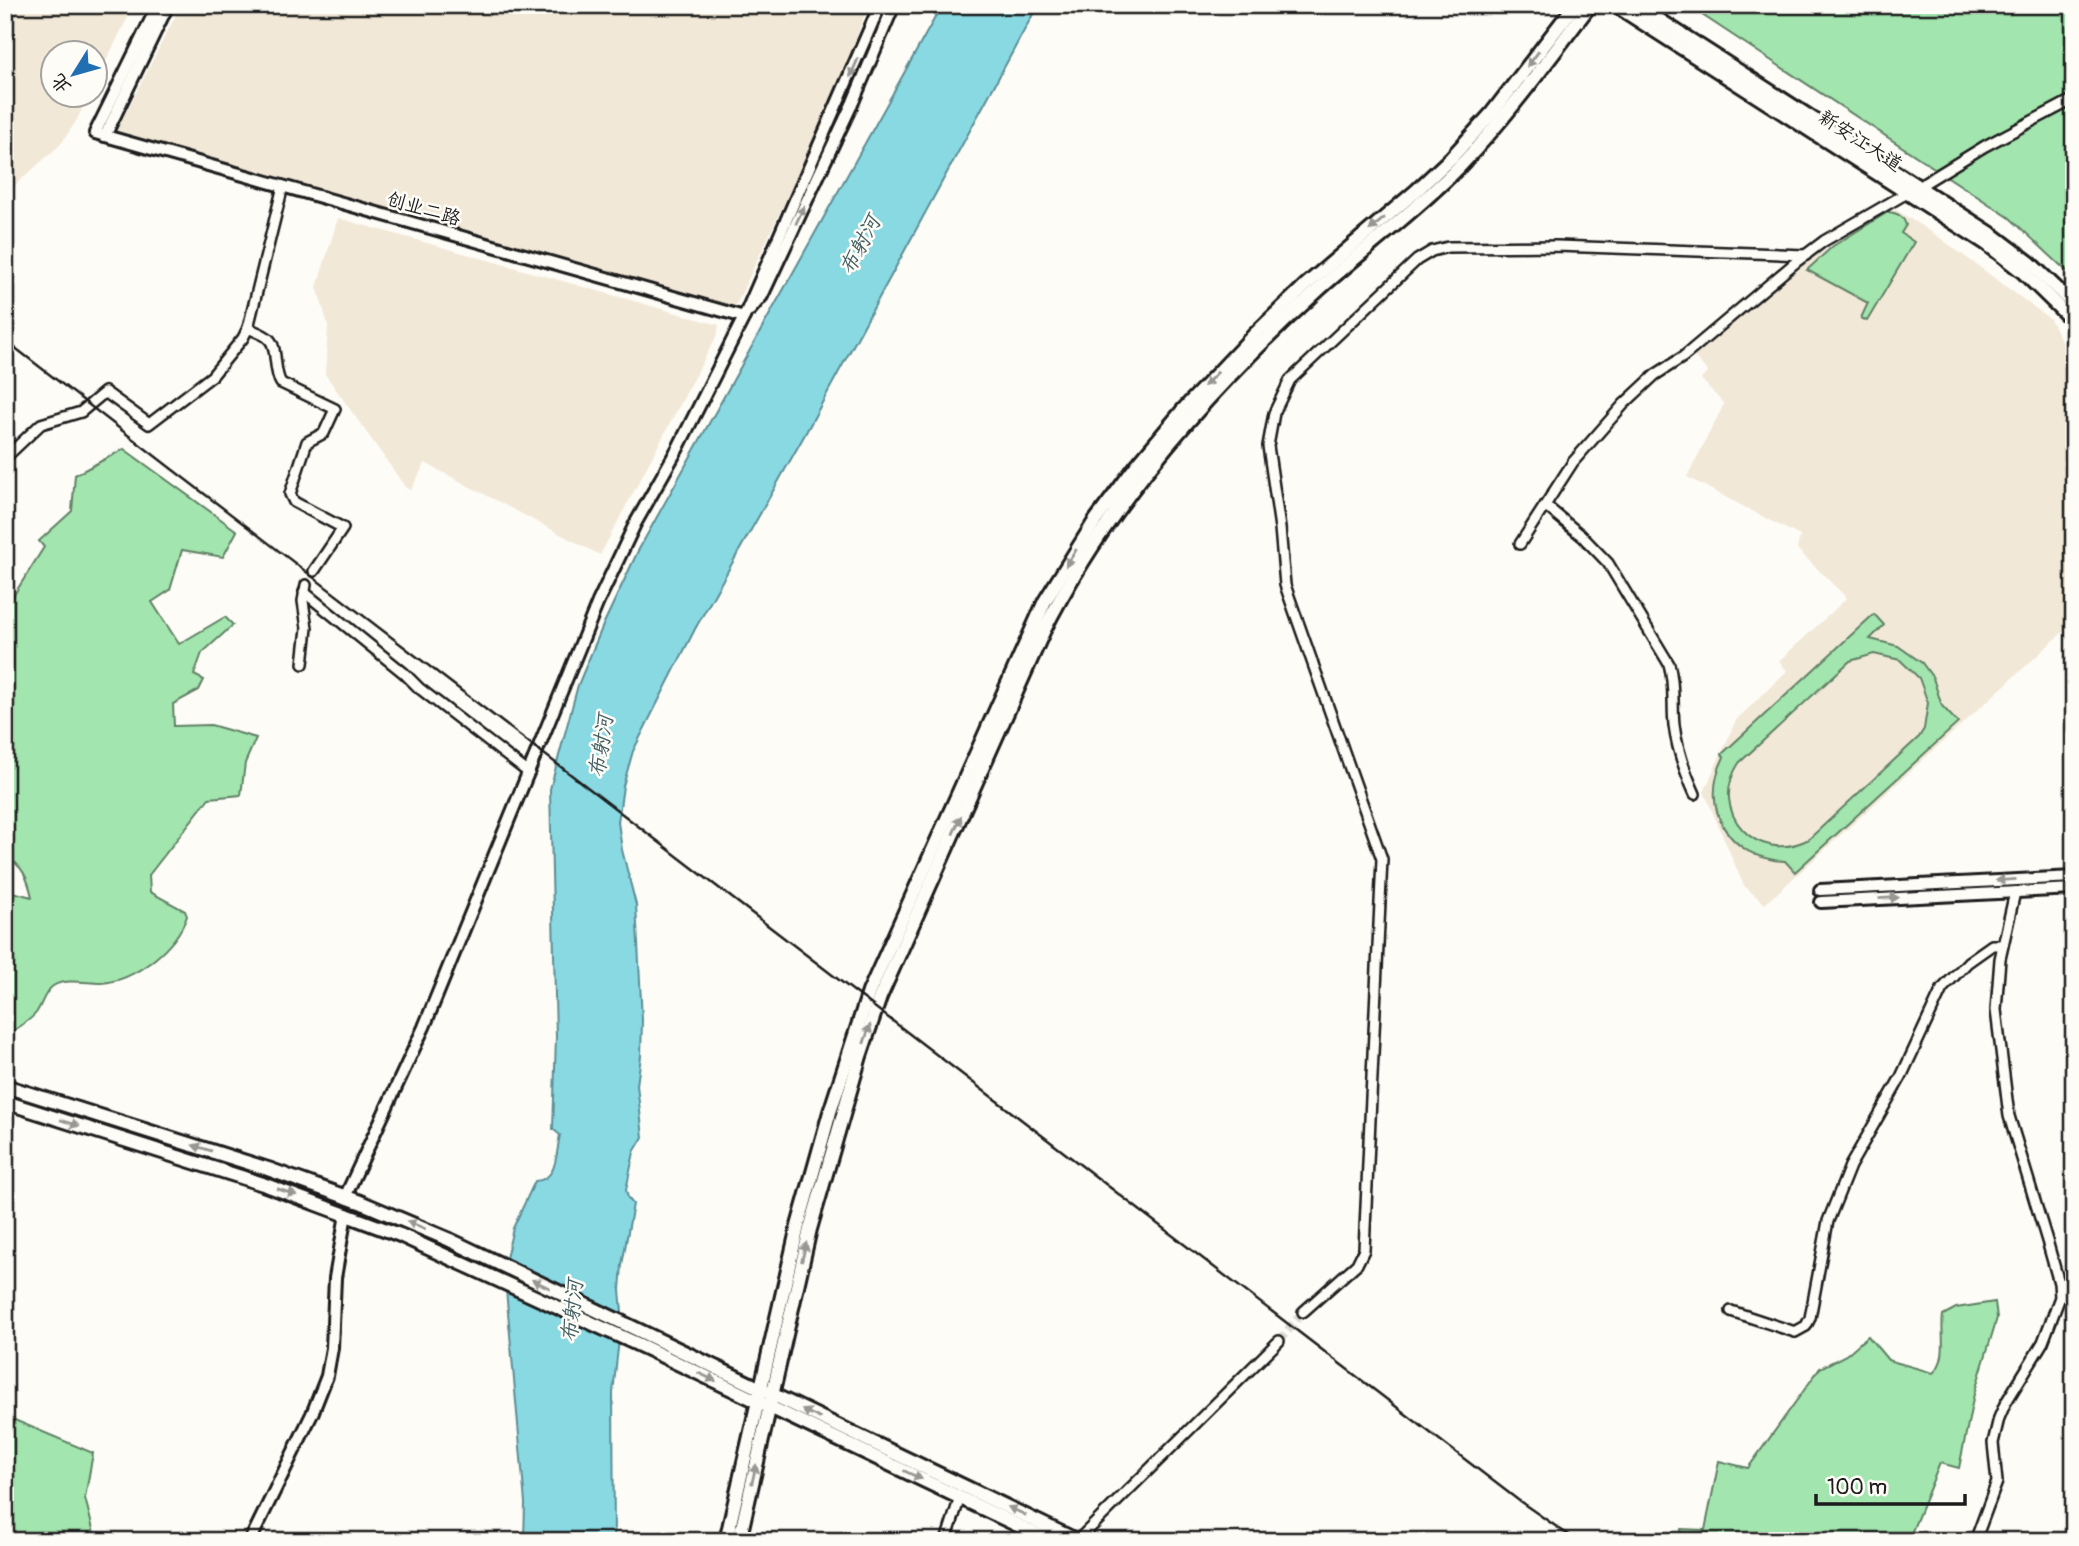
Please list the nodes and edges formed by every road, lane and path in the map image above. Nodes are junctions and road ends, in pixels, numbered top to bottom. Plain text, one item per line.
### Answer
1 (158, 5) edge
2 (168, 5) edge
3 (880, 5) edge
4 (894, 5) edge
5 (1575, 5) edge
6 (1590, 5) edge
7 (1615, 5) edge
8 (1636, 5) edge
9 (2074, 99) edge
10 (100, 134) junction
11 (283, 186) junction
12 (1913, 190) junction
13 (1806, 255) junction
14 (2074, 305) edge
15 (744, 317) junction
16 (2074, 322) edge
17 (248, 328) junction
18 (5, 458) edge
19 (1546, 506) junction
20 (1520, 544) dead end
21 (314, 571) dead end
22 (303, 664) dead end
23 (529, 773) junction
24 (1695, 794) dead end
25 (2074, 877) edge
26 (2074, 889) edge
27 (2015, 892) junction
28 (2002, 945) junction
29 (5, 1086) edge
30 (5, 1102) edge
31 (345, 1197) junction
32 (346, 1214) junction
33 (1731, 1311) dead end
34 (1303, 1312) tunnel mouth
35 (646, 1341) junction
36 (1279, 1341) tunnel mouth
37 (765, 1398) junction
38 (960, 1497) junction
39 (250, 1541) edge
40 (726, 1541) edge
41 (739, 1541) edge
42 (946, 1541) edge
43 (1051, 1541) edge
44 (1078, 1541) edge
45 (1975, 1541) edge

1 - 10 street
2 - 10 street
3 -> 15 street
15 -> 4 street
5 -> 37 main road
37 -> 6 main road
7 - 12 main road, 新安江大道
8 - 12 main road, 新安江大道
9 - 12 street
10 - 11 street, 创业二路
11 - 15 street, 创业二路
11 - 17 street
12 - 13 street
12 - 14 main road, 新安江大道
12 - 16 main road, 新安江大道
13 - 19 street
13 - 34 street
15 - 23 street
17 - 18 street
17 - 21 street
19 - 20 street
19 - 24 street
22 - 23 street
23 - 31 street
25 -> 27 street
26 - 27 street
27 - 28 street
28 - 33 street
28 - 45 street
31 -> 29 main road
30 -> 32 main road
35 -> 31 main road
32 - 35 main road
32 - 39 street
35 - 37 main road
36 - 44 street
37 -> 38 main road
37 - 40 main road
41 -> 37 main road
44 -> 37 main road
38 - 42 street
38 - 43 main road

